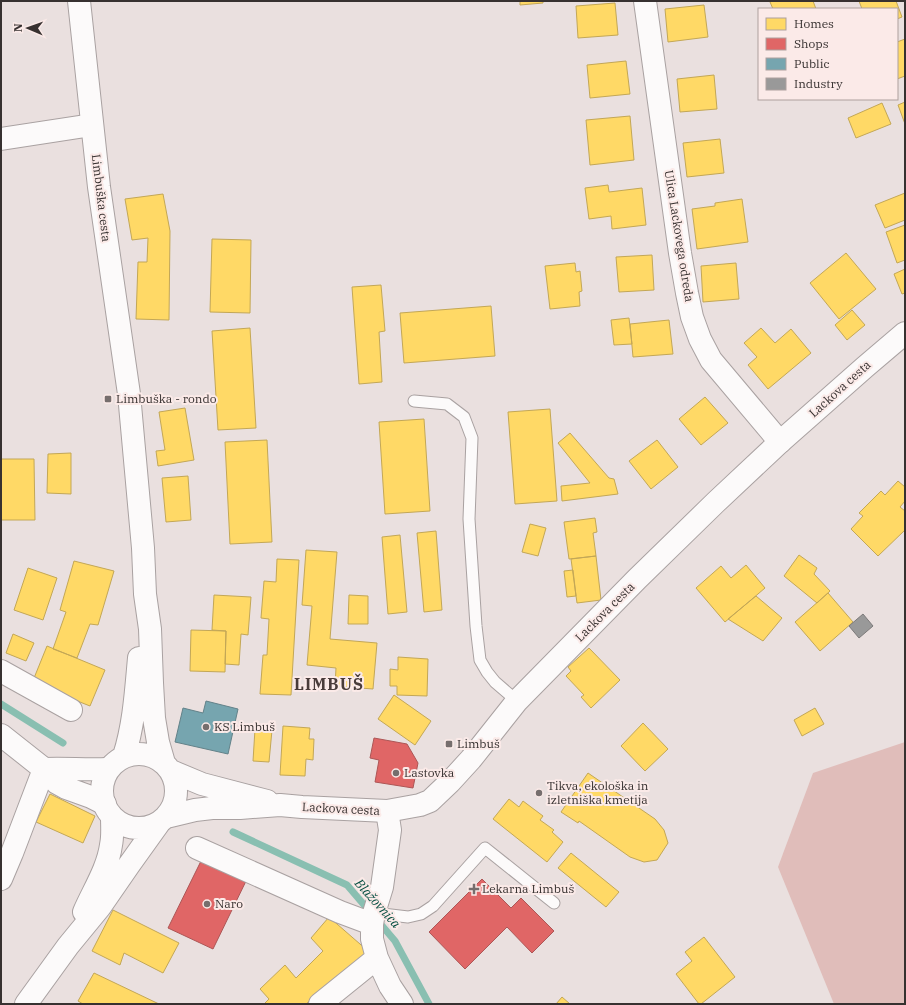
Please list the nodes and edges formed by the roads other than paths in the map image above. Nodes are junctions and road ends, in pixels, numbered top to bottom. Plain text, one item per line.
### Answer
1 (79, 1) edge
2 (645, 1) edge
3 (92, 125) junction
4 (1, 139) edge
5 (905, 333) edge
6 (414, 401) dead end
7 (780, 442) junction
8 (145, 594) junction
9 (1, 671) edge
10 (517, 701) junction
11 (71, 710) dead end
12 (1, 735) edge
13 (124, 756) junction
14 (168, 767) junction
15 (44, 769) junction
16 (107, 769) junction
17 (280, 805) junction
18 (108, 810) junction
19 (387, 811) junction
20 (162, 820) junction
21 (197, 848) dead end
22 (1, 879) edge
23 (554, 903) dead end
24 (377, 930) junction
25 (68, 946) junction
26 (26, 1004) edge
27 (320, 1004) edge
28 (402, 1004) edge

1 - 3 street, Limbuška cesta
2 - 7 street, Ulica Lackovega odreda
3 - 4 street
3 - 8 street, Limbuška cesta
5 - 7 street, Lackova cesta
6 - 10 lane
7 - 10 street, Lackova cesta
8 - 13 street
8 - 14 street
9 - 11 street
10 - 19 street, Lackova cesta
12 - 15 street
13 - 14 street
13 - 16 street
14 - 17 street
14 - 20 street
15 - 16 street
15 - 18 street
15 - 22 street
16 - 18 street
17 - 19 street, Lackova cesta
17 - 20 street
18 - 20 street
18 - 25 street
19 - 24 street
20 - 25 street
21 - 24 street
23 - 24 lane
24 - 27 street
24 - 28 street
25 - 26 street

